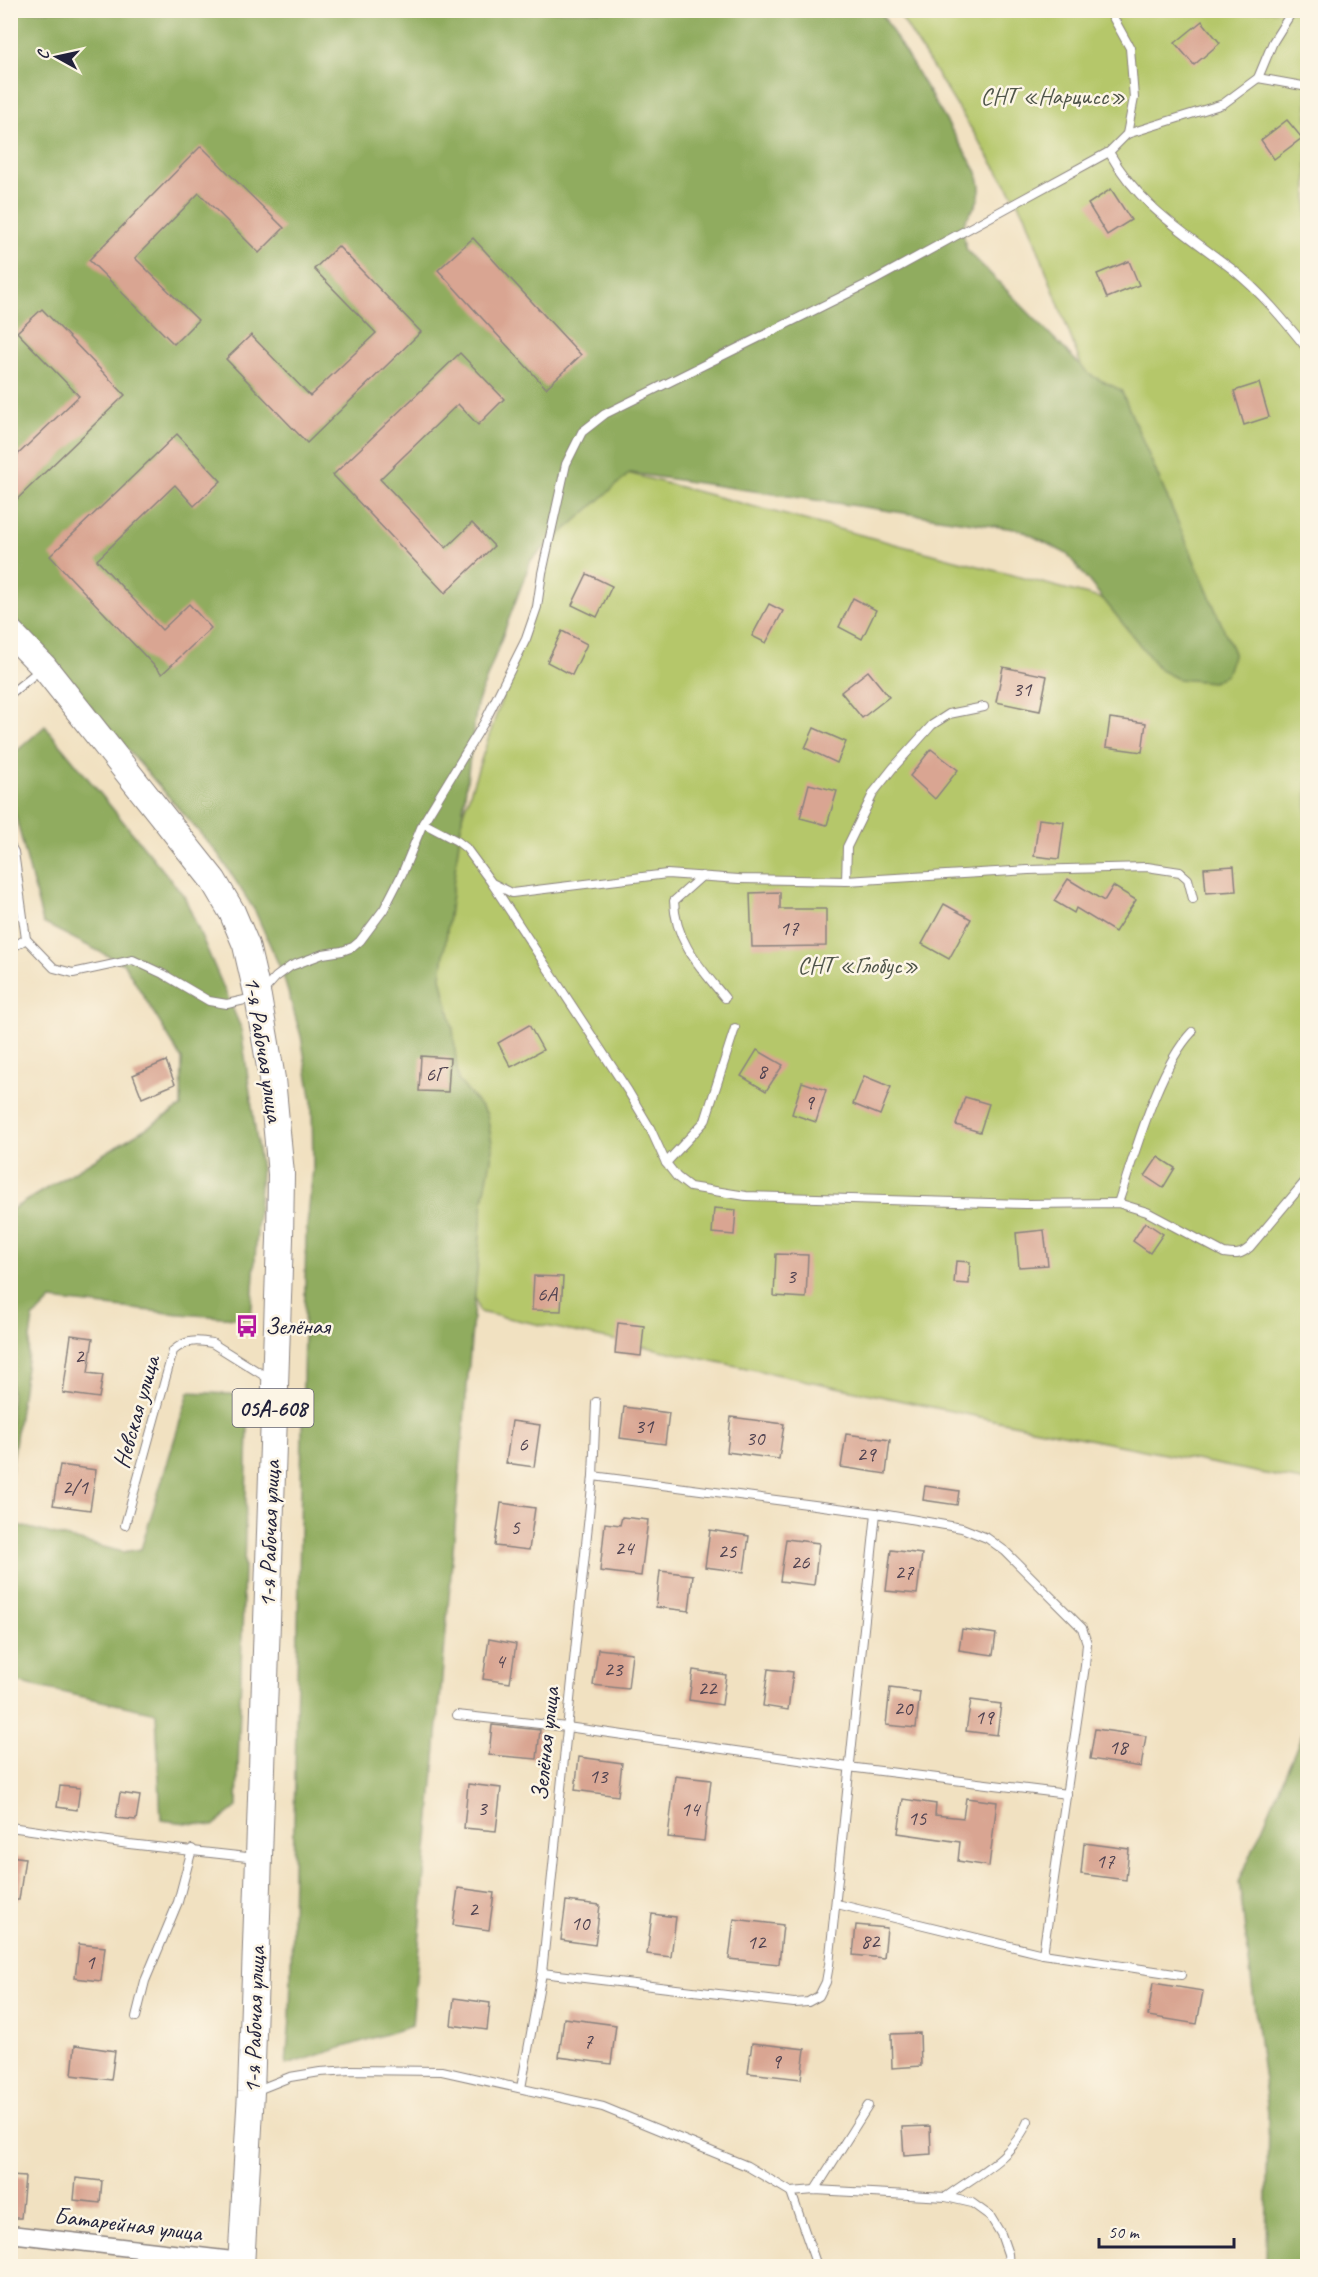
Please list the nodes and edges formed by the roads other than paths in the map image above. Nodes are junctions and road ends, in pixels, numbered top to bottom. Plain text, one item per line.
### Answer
1 (1109, 10) edge
2 (1293, 10) edge
3 (1258, 78) junction
4 (1308, 87) edge
5 (1127, 134) junction
6 (1109, 152) junction
7 (1308, 351) edge
8 (10, 632) edge
9 (44, 667) junction
10 (10, 694) edge
11 (984, 707) dead end
12 (423, 823) junction
13 (10, 845) edge
14 (702, 876) junction
15 (846, 881) junction
16 (491, 882) junction
17 (1193, 899) dead end
18 (26, 939) junction
19 (10, 949) edge
20 (258, 997) junction
21 (726, 998) dead end
22 (735, 1028) dead end
23 (1191, 1032) dead end
24 (666, 1163) junction
25 (1308, 1178) edge
26 (1118, 1203) junction
27 (274, 1382) junction
28 (596, 1402) dead end
29 (593, 1476) junction
30 (876, 1513) junction
31 (125, 1525) dead end
32 (458, 1715) dead end
33 (567, 1726) junction
34 (848, 1767) junction
35 (1067, 1794) junction
36 (10, 1827) edge
37 (192, 1850) junction
38 (259, 1858) junction
39 (837, 1904) junction
40 (1043, 1954) junction
41 (542, 1973) junction
42 (1181, 1975) dead end
43 (135, 2017) dead end
44 (521, 2088) junction
45 (251, 2092) junction
46 (868, 2106) dead end
47 (1028, 2121) dead end
48 (815, 2190) junction
49 (791, 2192) junction
50 (946, 2197) junction
51 (10, 2234) edge
52 (241, 2264) edge
53 (817, 2266) edge
54 (1009, 2266) edge

1 - 5 lane
2 - 3 lane
3 - 4 lane
3 - 5 lane
5 - 6 lane
6 - 7 lane
6 - 12 lane
8 - 9 main road, 1-я Рабочая улица / 05А-608
9 - 10 lane
9 - 20 main road, 1-я Рабочая улица / 05А-608
11 - 15 lane
12 - 16 lane
12 - 20 lane
13 - 18 lane
14 - 15 lane
14 - 16 lane
14 - 21 lane
15 - 17 lane
16 - 24 lane
18 - 19 lane
18 - 20 lane
20 - 27 main road, 1-я Рабочая улица / 05А-608
22 - 24 lane
23 - 26 lane
24 - 26 lane
25 - 26 lane
27 - 31 lane, Невская улица
27 - 38 main road, 1-я Рабочая улица / 05А-608
28 - 29 lane, Зелёная улица
29 - 30 lane
29 - 33 lane, Зелёная улица
30 - 34 lane
30 - 35 lane
32 - 33 lane
33 - 34 lane
33 - 41 lane, Зелёная улица
34 - 35 lane
34 - 39 lane
35 - 40 lane
36 - 37 lane
37 - 38 lane
37 - 43 lane
38 - 45 main road, 1-я Рабочая улица / 05А-608
39 - 40 lane
39 - 41 lane
40 - 42 lane
41 - 44 lane, Зелёная улица
44 - 45 lane
44 - 49 lane
45 - 52 main road, 1-я Рабочая улица / 05А-608
46 - 48 lane
47 - 50 lane
48 - 49 lane
48 - 50 lane
49 - 53 lane
50 - 54 lane
51 - 52 street, Батарейная улица

